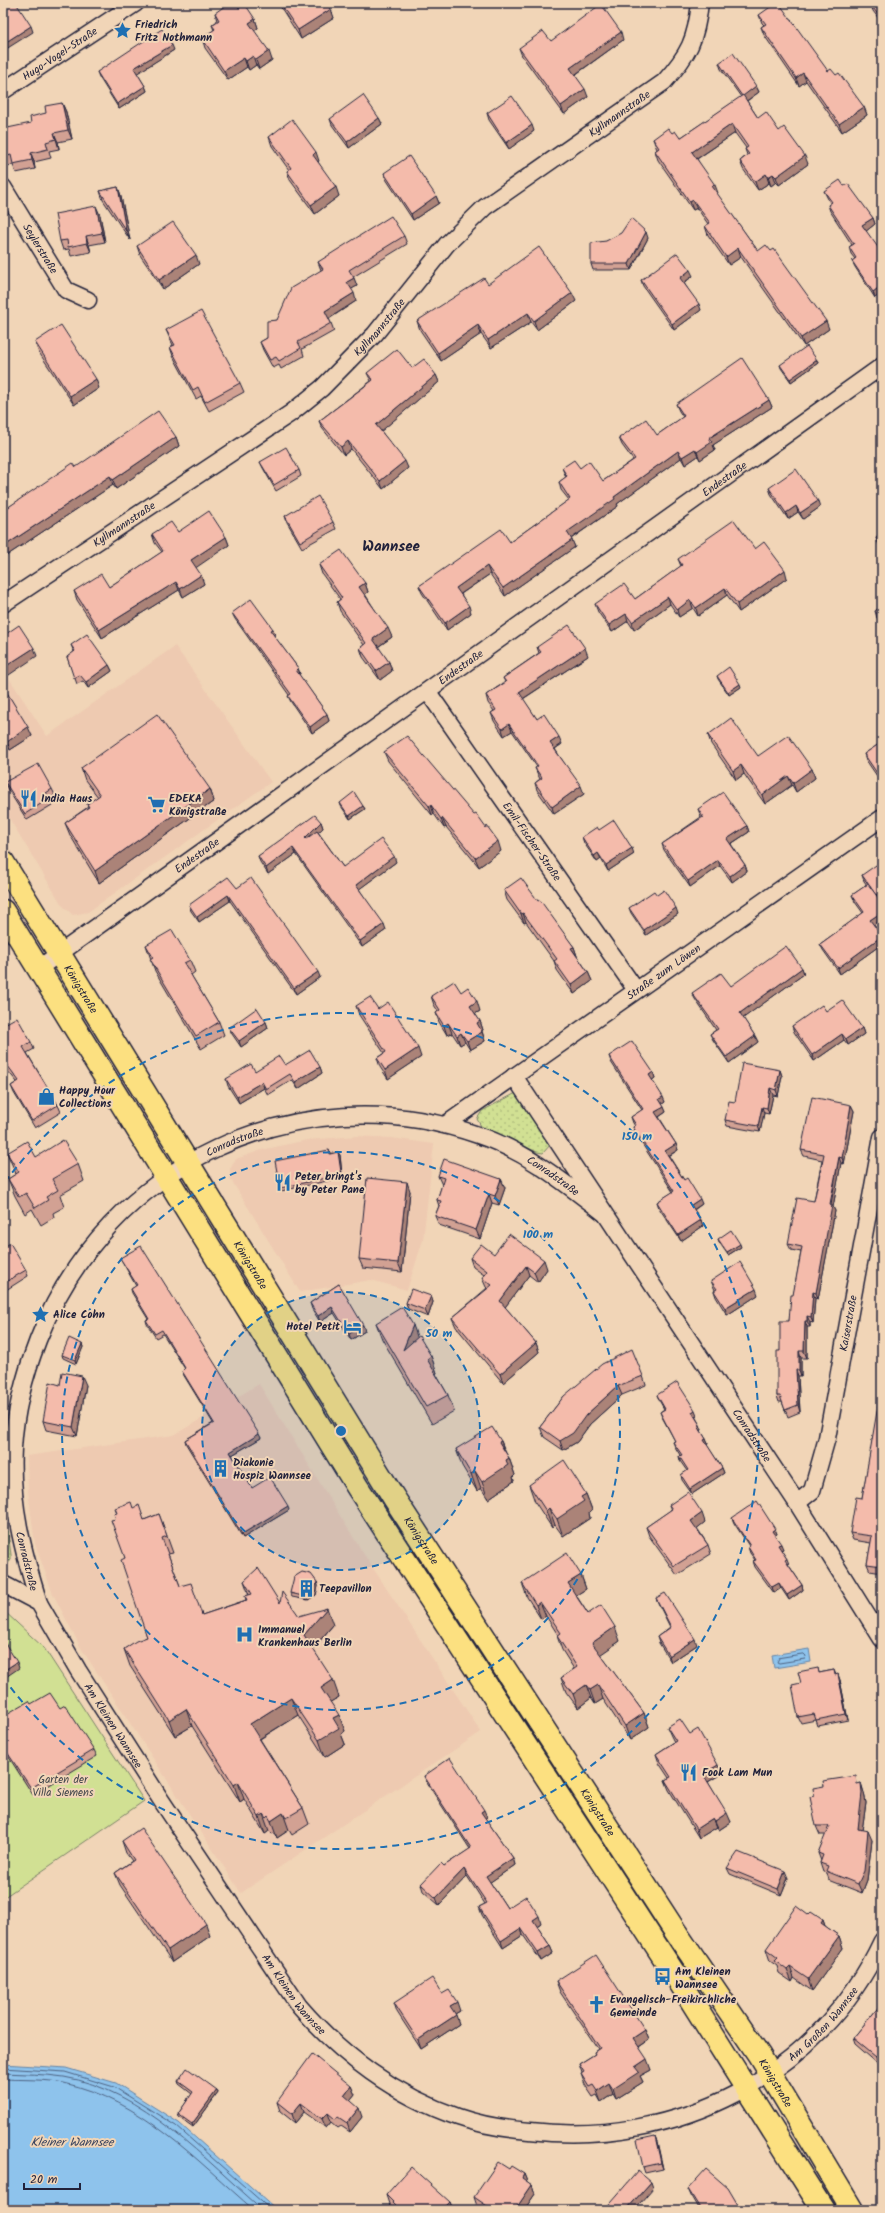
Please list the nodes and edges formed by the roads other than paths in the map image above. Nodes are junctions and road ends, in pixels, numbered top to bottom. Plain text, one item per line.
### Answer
1 (136, 3) edge
2 (700, 3) edge
3 (3, 91) edge
4 (3, 187) edge
5 (88, 300) dead end
6 (882, 366) edge
7 (3, 604) edge
8 (428, 692) junction
9 (882, 818) edge
10 (3, 862) edge
11 (3, 911) edge
12 (60, 953) junction
13 (39, 968) junction
14 (636, 990) junction
15 (514, 1076) junction
16 (444, 1125) junction
17 (882, 1137) edge
18 (188, 1162) junction
19 (166, 1176) junction
20 (604, 1214) junction
21 (8, 1450) edge
22 (798, 1503) junction
23 (3, 1584) edge
24 (38, 1603) junction
25 (882, 1639) edge
26 (882, 1942) edge
27 (770, 2074) junction
28 (746, 2088) junction
29 (823, 2210) edge
30 (852, 2210) edge

1 - 3 street, Hugo-Vogel-Straße
2 - 7 street, Kyllmannstraße
4 - 5 street, Seylerstraße
6 - 8 street, Endestraße
8 - 12 street, Endestraße
8 - 14 street, Emil-Fischer-Straße
9 - 14 street, Straße zum Löwen
10 - 12 main road, Königstraße
11 - 13 main road
12 - 13 street, Endestraße
12 - 18 main road, Königstraße
13 - 19 main road
14 - 15 street, Straße zum Löwen
15 - 16 street, Straße zum Löwen
15 - 20 street, Conradstraße
16 - 18 street, Conradstraße
16 - 20 street, Conradstraße
17 - 22 street, Kaiserstraße
18 - 19 street, Conradstraße
18 - 27 main road, Königstraße
19 - 21 street, Conradstraße
19 - 28 main road
20 - 22 street, Conradstraße
21 - 24 street, Conradstraße
22 - 25 street, Conradstraße
23 - 24 street
24 - 28 street, Am Kleinen Wannsee
26 - 27 street, Am Großen Wannsee
27 - 28 street, Am Großen Wannsee
27 - 30 main road, Königstraße
28 - 29 main road

